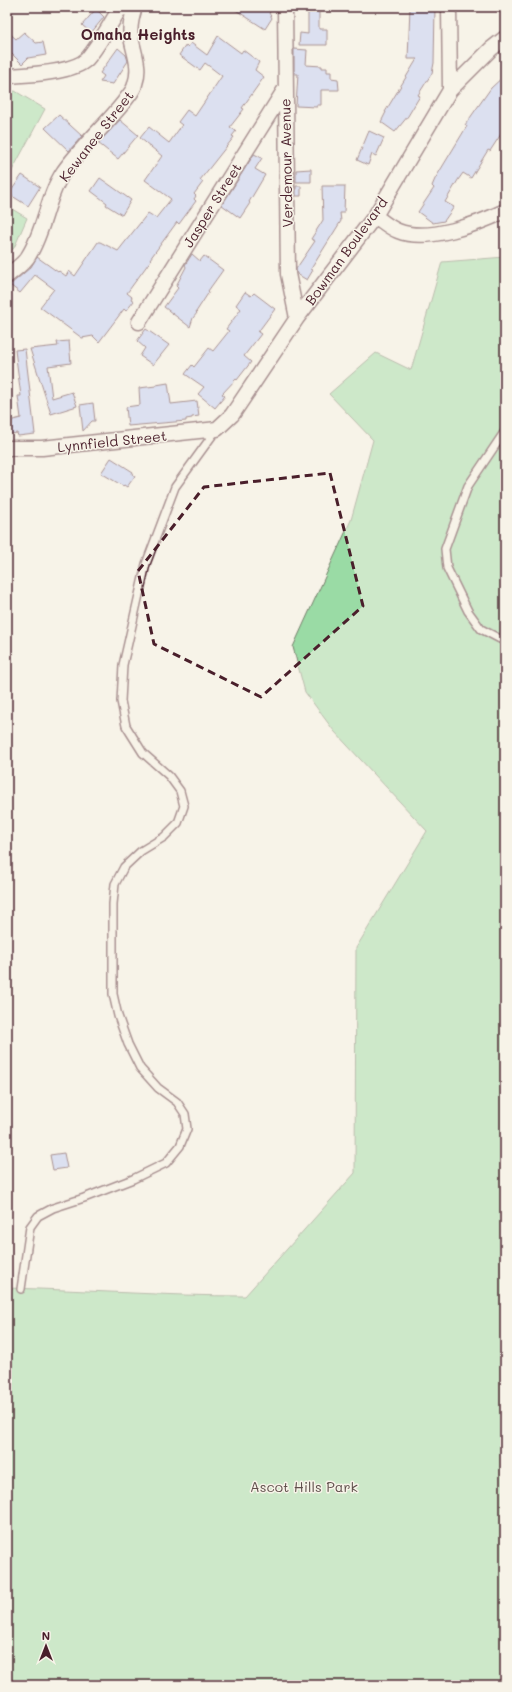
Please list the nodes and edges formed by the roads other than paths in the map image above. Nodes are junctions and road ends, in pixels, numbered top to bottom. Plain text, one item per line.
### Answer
1 (126, 7) edge
2 (135, 7) edge
3 (286, 7) edge
4 (449, 7) edge
5 (505, 38) edge
6 (7, 76) edge
7 (285, 88) junction
8 (450, 90) junction
9 (505, 211) edge
10 (375, 216) junction
11 (7, 276) edge
12 (296, 318) junction
13 (139, 322) dead end
14 (217, 429) junction
15 (505, 432) edge
16 (7, 448) edge
17 (505, 640) edge
18 (21, 1289) dead end

1 - 6 street
2 - 11 street, Kewanee Street
3 - 7 street, Verdemour Avenue
4 - 8 street
5 - 8 street, Bowman Boulevard
7 - 12 street, Verdemour Avenue
7 - 13 street, Jasper Street
8 - 10 street, Bowman Boulevard
9 - 10 street
10 - 12 street, Bowman Boulevard
12 - 14 street, Bowman Boulevard
14 - 16 street, Lynnfield Street
14 - 18 lane
15 - 17 lane

